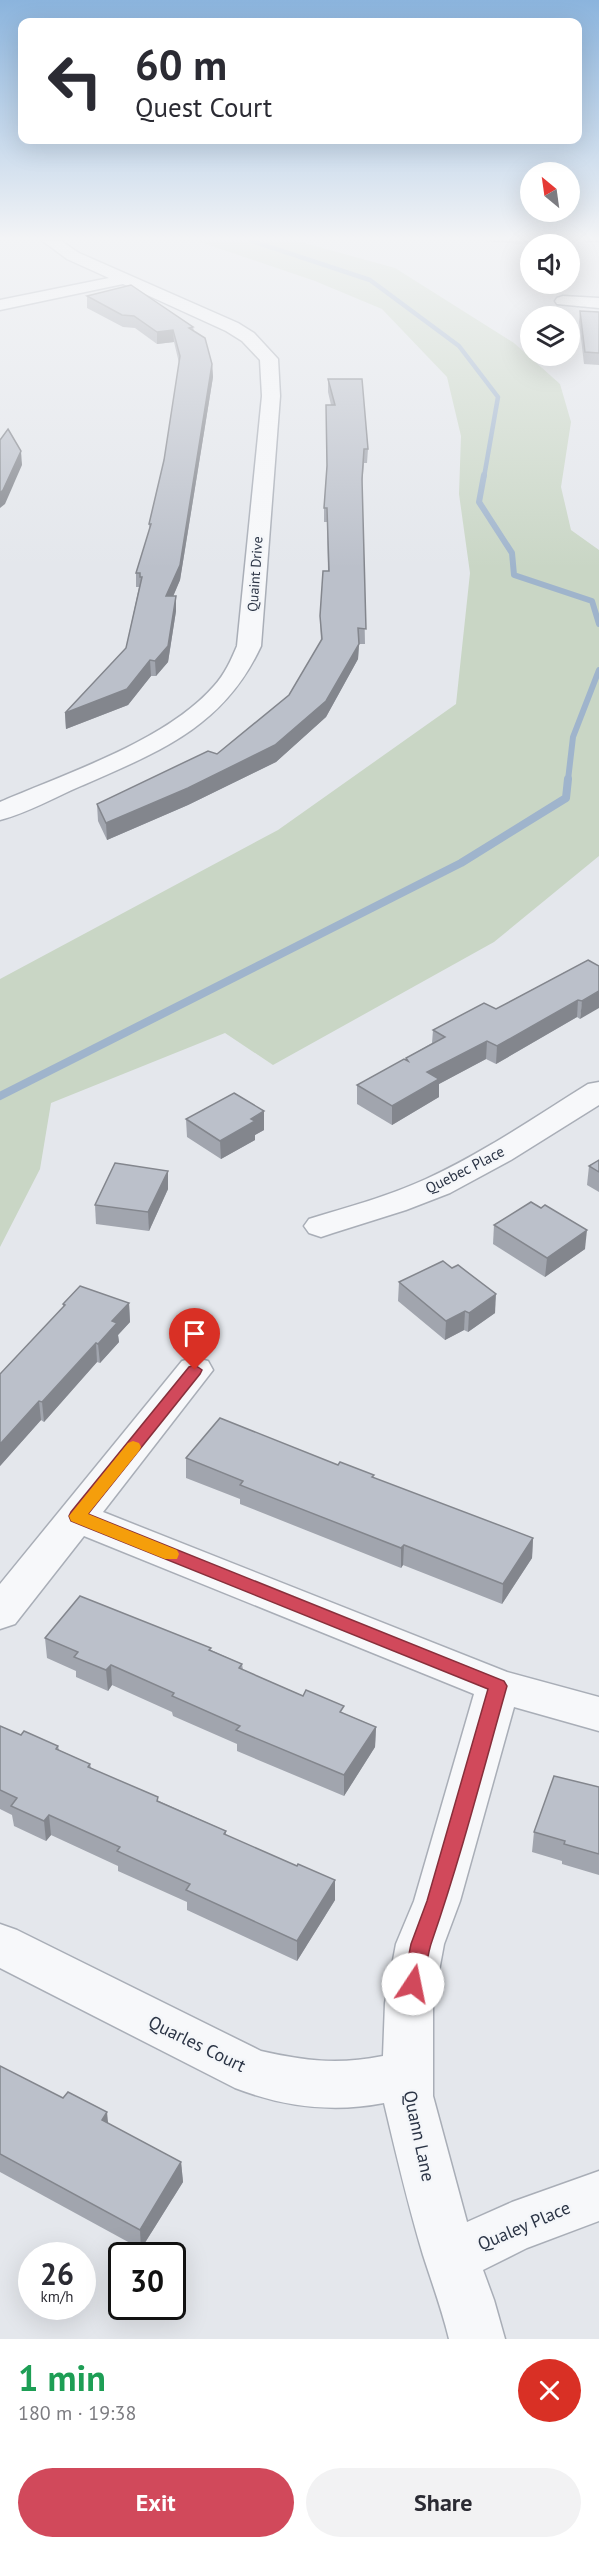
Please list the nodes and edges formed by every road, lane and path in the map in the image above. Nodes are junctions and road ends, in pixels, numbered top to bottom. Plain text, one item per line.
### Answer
1 (262, 350) edge
2 (0, 812) edge
3 (599, 1091) edge
4 (321, 1226) dead end
5 (195, 1370) dead end
6 (77, 1516) junction
7 (0, 1613) edge
8 (498, 1686) junction
9 (599, 1714) edge
10 (0, 1945) edge
11 (407, 2075) junction
12 (599, 2196) edge
13 (451, 2258) junction
14 (477, 2339) edge

1 - 2 street, Quaint Drive
3 - 4 street, Quebec Place
5 - 6 street
6 - 7 street
6 - 8 street
8 - 9 street
8 - 11 street, Quann Lane
10 - 11 street, Quarles Court
11 - 13 street, Quann Lane
12 - 13 street, Qualey Place
13 - 14 street, Quann Lane

